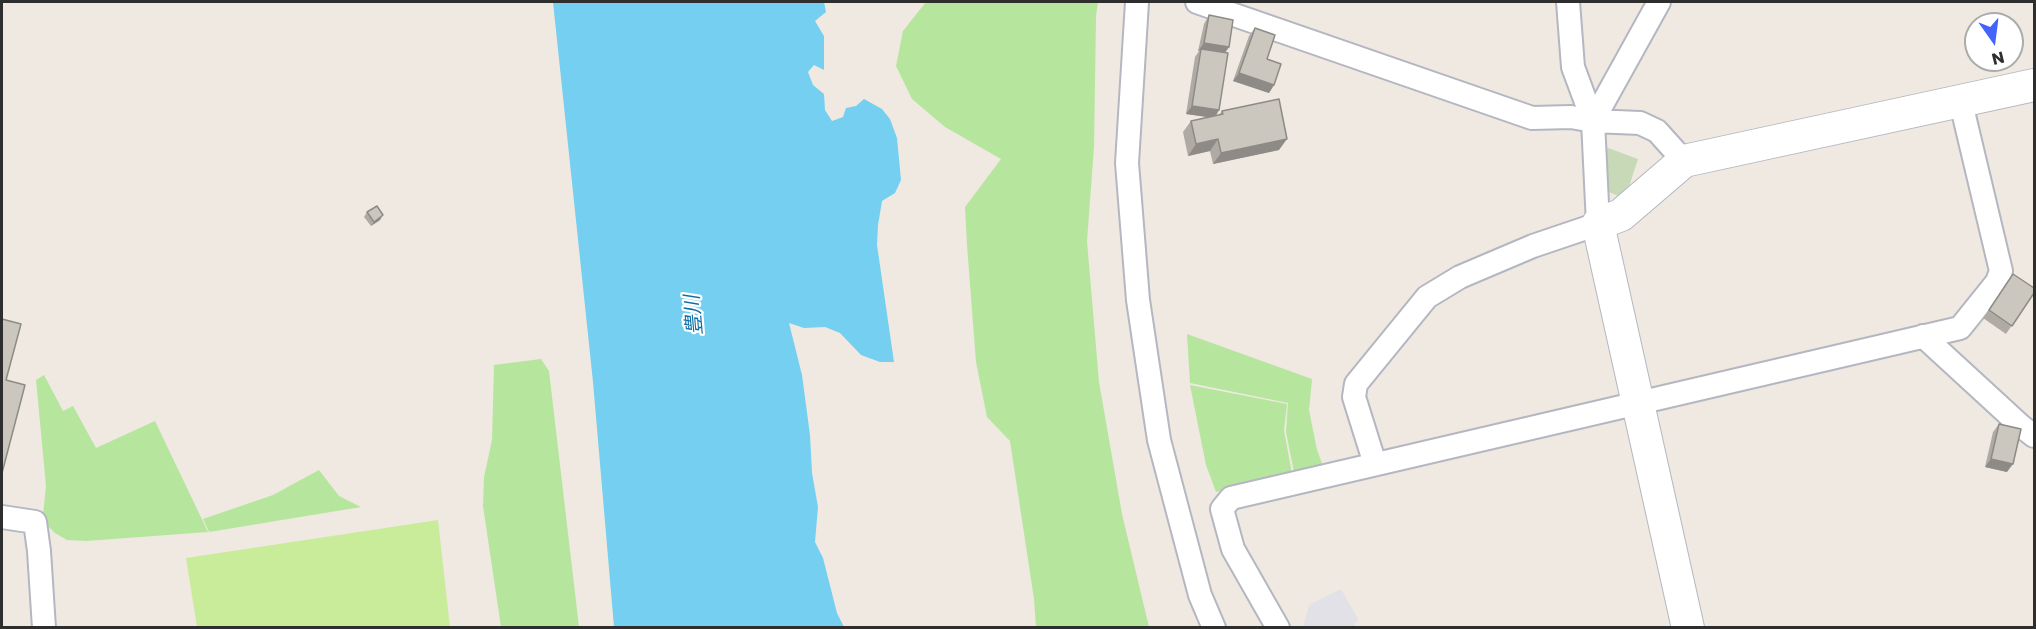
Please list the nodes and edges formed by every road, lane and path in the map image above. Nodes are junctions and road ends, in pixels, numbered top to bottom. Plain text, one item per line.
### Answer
1 (1137, 2) edge
2 (1197, 2) edge
3 (1568, 2) edge
4 (1659, 2) edge
5 (2034, 85) edge
6 (1961, 103) junction
7 (1593, 121) junction
8 (1684, 161) junction
9 (1598, 224) junction
10 (1923, 336) junction
11 (1639, 402) junction
12 (2034, 436) edge
13 (1375, 464) junction
14 (2, 517) edge
15 (44, 627) edge
16 (1214, 627) edge
17 (1278, 627) edge
18 (1688, 627) edge

1 - 16 street
2 - 7 street
3 - 7 street
4 - 7 street
5 - 6 street
6 - 8 street
6 - 10 street
7 - 8 street
7 - 9 street
8 - 9 street
9 - 11 street
9 - 13 street
10 - 11 street
10 - 12 street
11 - 13 street
11 - 18 street
13 - 17 street
14 - 15 street

